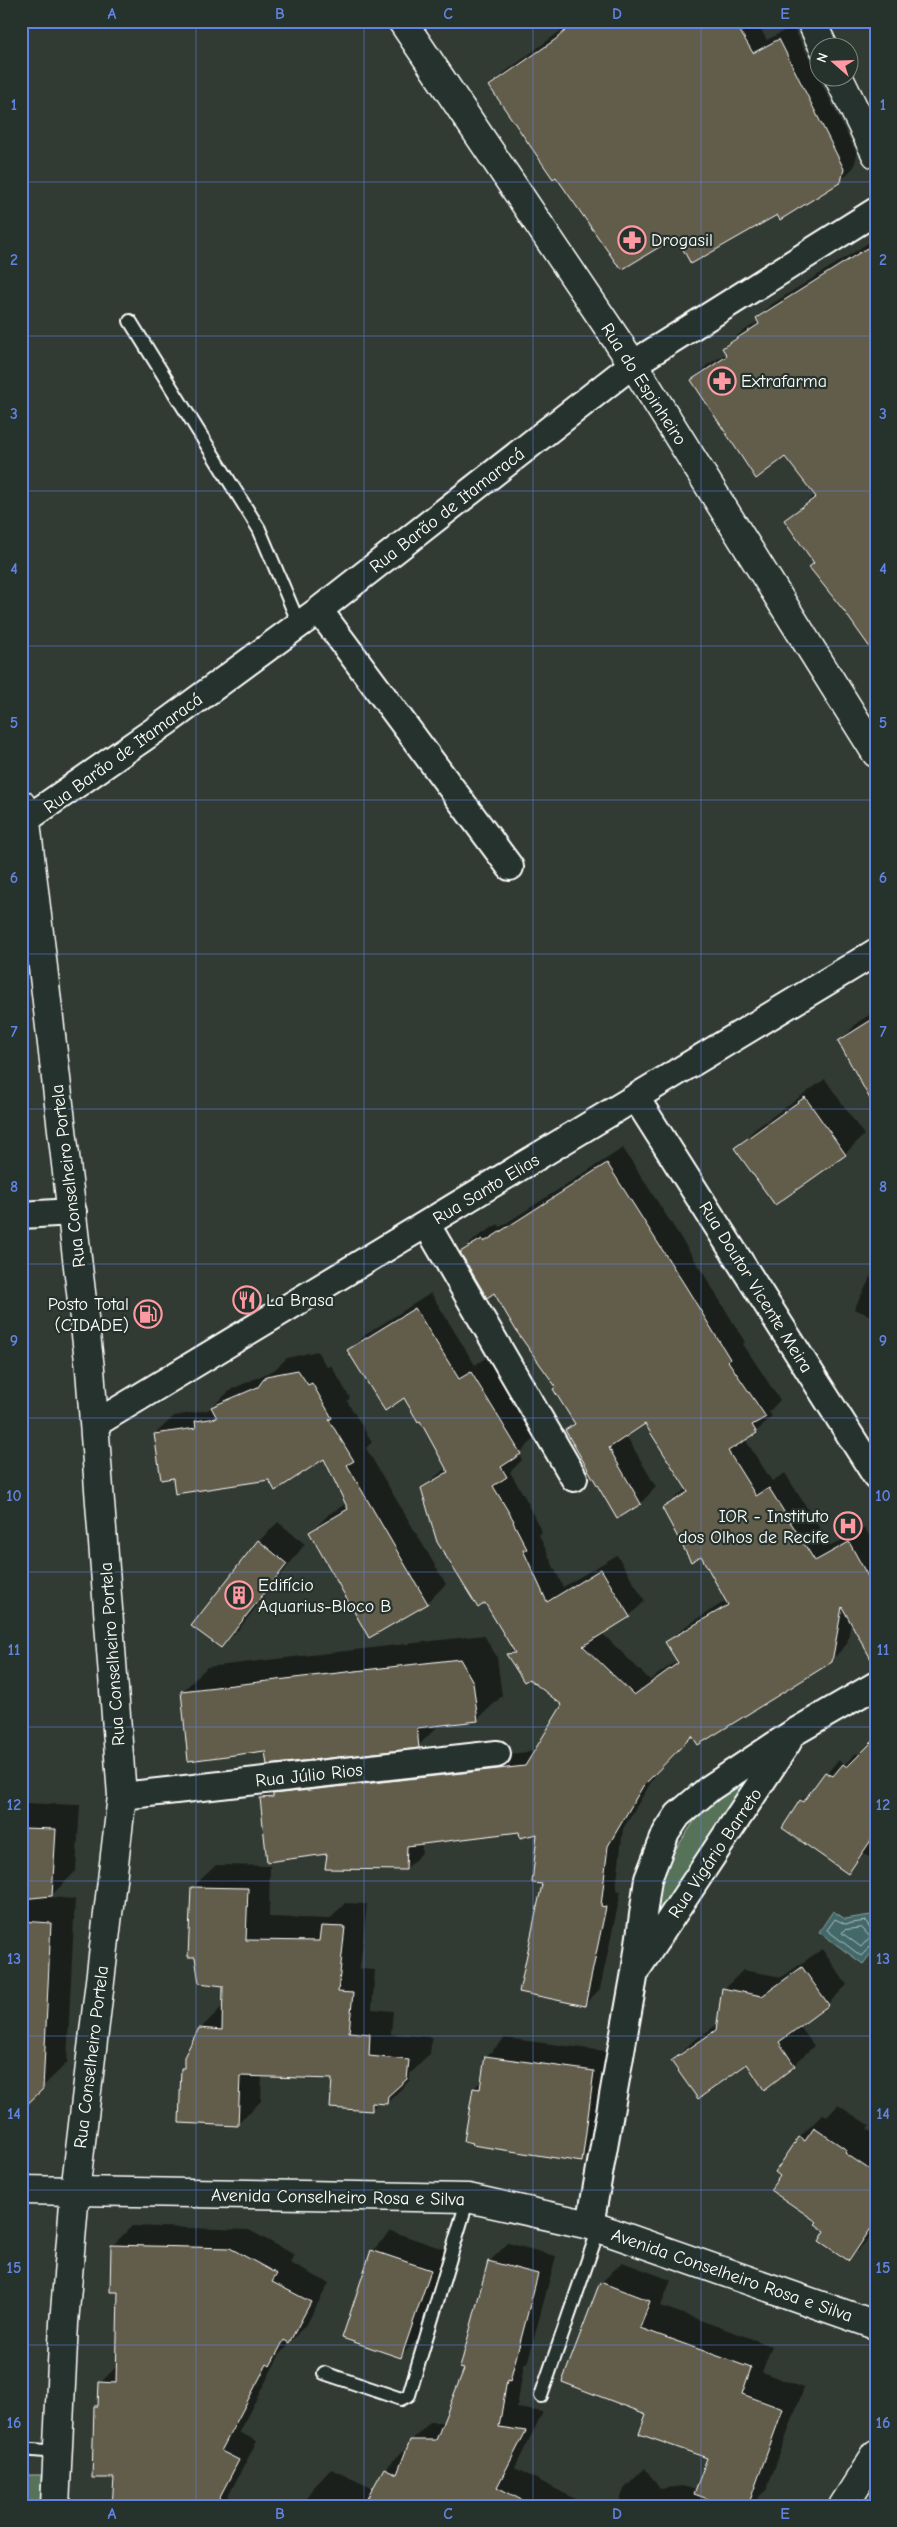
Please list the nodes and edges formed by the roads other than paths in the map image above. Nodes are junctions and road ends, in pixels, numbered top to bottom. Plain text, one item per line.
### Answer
1 (402, 21) edge
2 (811, 21) edge
3 (819, 38) edge
4 (844, 88) edge
5 (876, 154) edge
6 (876, 210) edge
7 (130, 321) dead end
8 (633, 364) junction
9 (309, 617) junction
10 (876, 753) edge
11 (23, 816) edge
12 (510, 867) dead end
13 (876, 952) edge
14 (636, 1098) junction
15 (73, 1212) junction
16 (21, 1215) edge
17 (427, 1225) junction
18 (95, 1424) junction
19 (876, 1476) edge
20 (574, 1478) dead end
21 (876, 1685) edge
22 (793, 1733) junction
23 (497, 1754) dead end
24 (122, 1796) junction
25 (635, 1972) junction
26 (21, 2190) edge
27 (75, 2192) junction
28 (468, 2198) junction
29 (594, 2226) junction
30 (876, 2325) edge
31 (324, 2373) dead end
32 (541, 2396) dead end
33 (21, 2449) edge
34 (57, 2452) junction
35 (876, 2454) edge
36 (55, 2506) edge
37 (843, 2506) edge

1 - 8 main road, Rua do Espinheiro
2 - 3 main road
4 - 5 main road
6 - 8 street, Rua Barão de Itamaracá
7 - 9 lane
8 - 9 street, Rua Barão de Itamaracá
8 - 10 main road, Rua do Espinheiro
9 - 11 street, Rua Barão de Itamaracá
9 - 12 street
11 - 15 main road, Rua Conselheiro Portela
13 - 14 street, Rua Santo Elias
14 - 17 street, Rua Santo Elias
14 - 19 street, Rua Doutor Vicente Meira
15 - 16 street
15 - 18 main road, Rua Conselheiro Portela
17 - 18 street, Rua Santo Elias
17 - 20 street
18 - 24 main road, Rua Conselheiro Portela
21 - 22 street, Rua Vigário Barreto
22 - 25 street, Rua Vigário Barreto
22 - 25 street, Rua Vigário Barreto
23 - 24 street, Rua Júlio Rios
24 - 27 main road, Rua Conselheiro Portela
25 - 29 street, Rua Vigário Barreto
26 - 27 main road, Avenida Conselheiro Rosa e Silva
27 - 28 main road, Avenida Conselheiro Rosa e Silva
27 - 34 main road, Rua Conselheiro Portela
28 - 29 main road, Avenida Conselheiro Rosa e Silva
28 - 31 lane
29 - 30 main road, Avenida Conselheiro Rosa e Silva
29 - 32 lane
33 - 34 lane
34 - 36 main road, Rua Conselheiro Portela
35 - 37 main road

